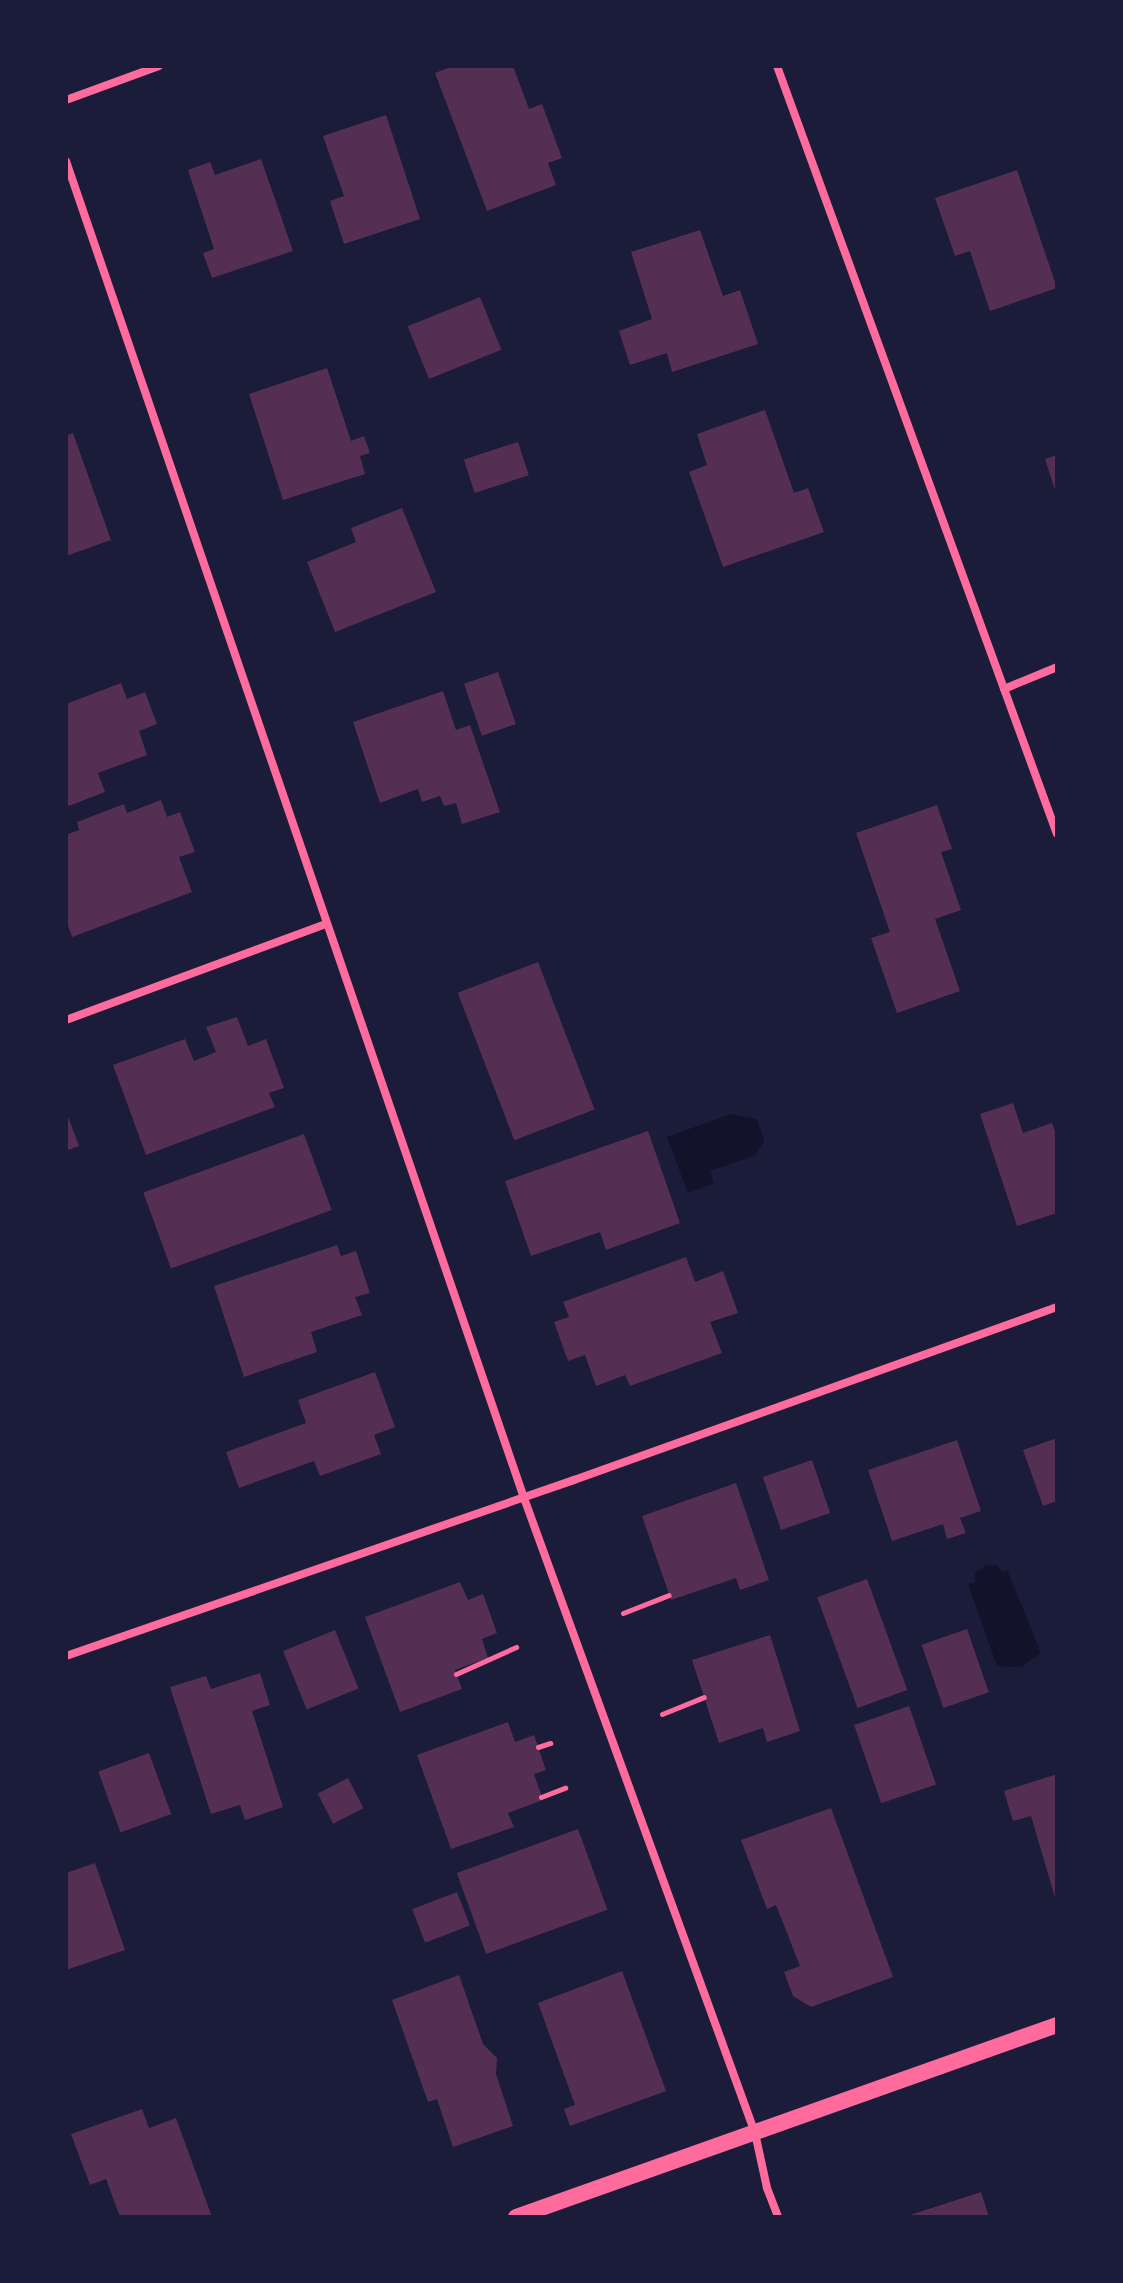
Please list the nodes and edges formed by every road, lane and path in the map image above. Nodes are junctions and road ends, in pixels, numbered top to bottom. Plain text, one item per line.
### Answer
1 (159, 66) edge
2 (777, 66) edge
3 (66, 100) edge
4 (66, 161) edge
5 (1057, 667) edge
6 (1004, 689) junction
7 (1057, 834) edge
8 (326, 924) junction
9 (66, 1020) edge
10 (1057, 1307) edge
11 (524, 1498) junction
12 (669, 1595) dead end
13 (623, 1613) dead end
14 (516, 1647) dead end
15 (66, 1656) edge
16 (456, 1674) dead end
17 (704, 1697) dead end
18 (662, 1714) dead end
19 (550, 1743) dead end
20 (538, 1747) dead end
21 (565, 1788) dead end
22 (541, 1797) dead end
23 (1057, 2025) edge
24 (755, 2133) junction
25 (516, 2217) edge
26 (778, 2217) edge

1 - 3 street
2 - 6 street
4 - 8 street
5 - 6 street
6 - 7 street
8 - 9 street
8 - 11 street
10 - 11 street
11 - 15 street
11 - 24 street
12 - 13 path
14 - 16 path
17 - 18 path
19 - 20 path
21 - 22 path
23 - 24 main road
24 - 25 main road
24 - 26 street

